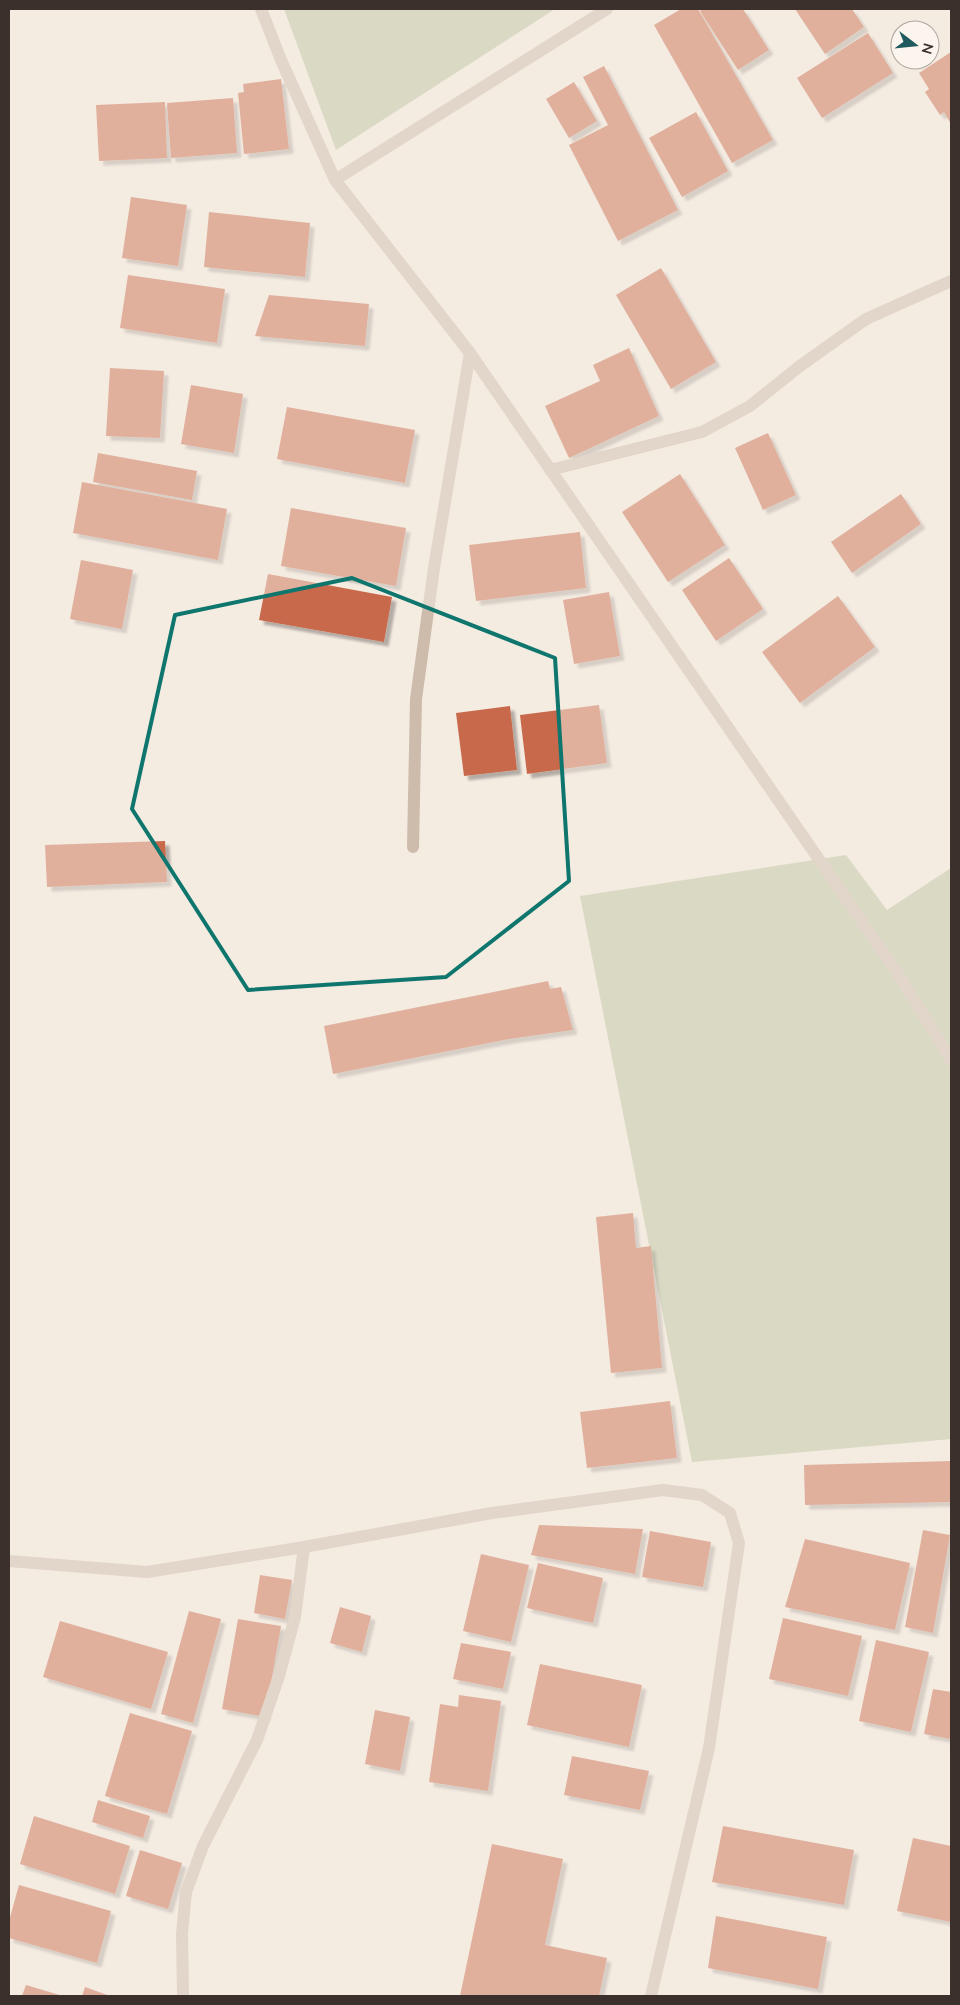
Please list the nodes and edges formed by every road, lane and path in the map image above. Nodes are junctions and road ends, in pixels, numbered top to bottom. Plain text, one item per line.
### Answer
1 (261, 9) edge
2 (606, 9) edge
3 (335, 180) junction
4 (951, 281) edge
5 (470, 353) junction
6 (550, 470) junction
7 (413, 847) dead end
8 (951, 1060) edge
9 (304, 1547) junction
10 (9, 1561) edge
11 (183, 1996) edge
12 (651, 1996) edge

1 - 3 street
2 - 3 street
3 - 5 street
4 - 6 street
5 - 6 street
5 - 7 street
6 - 8 street
9 - 10 street
9 - 11 street
9 - 12 street

